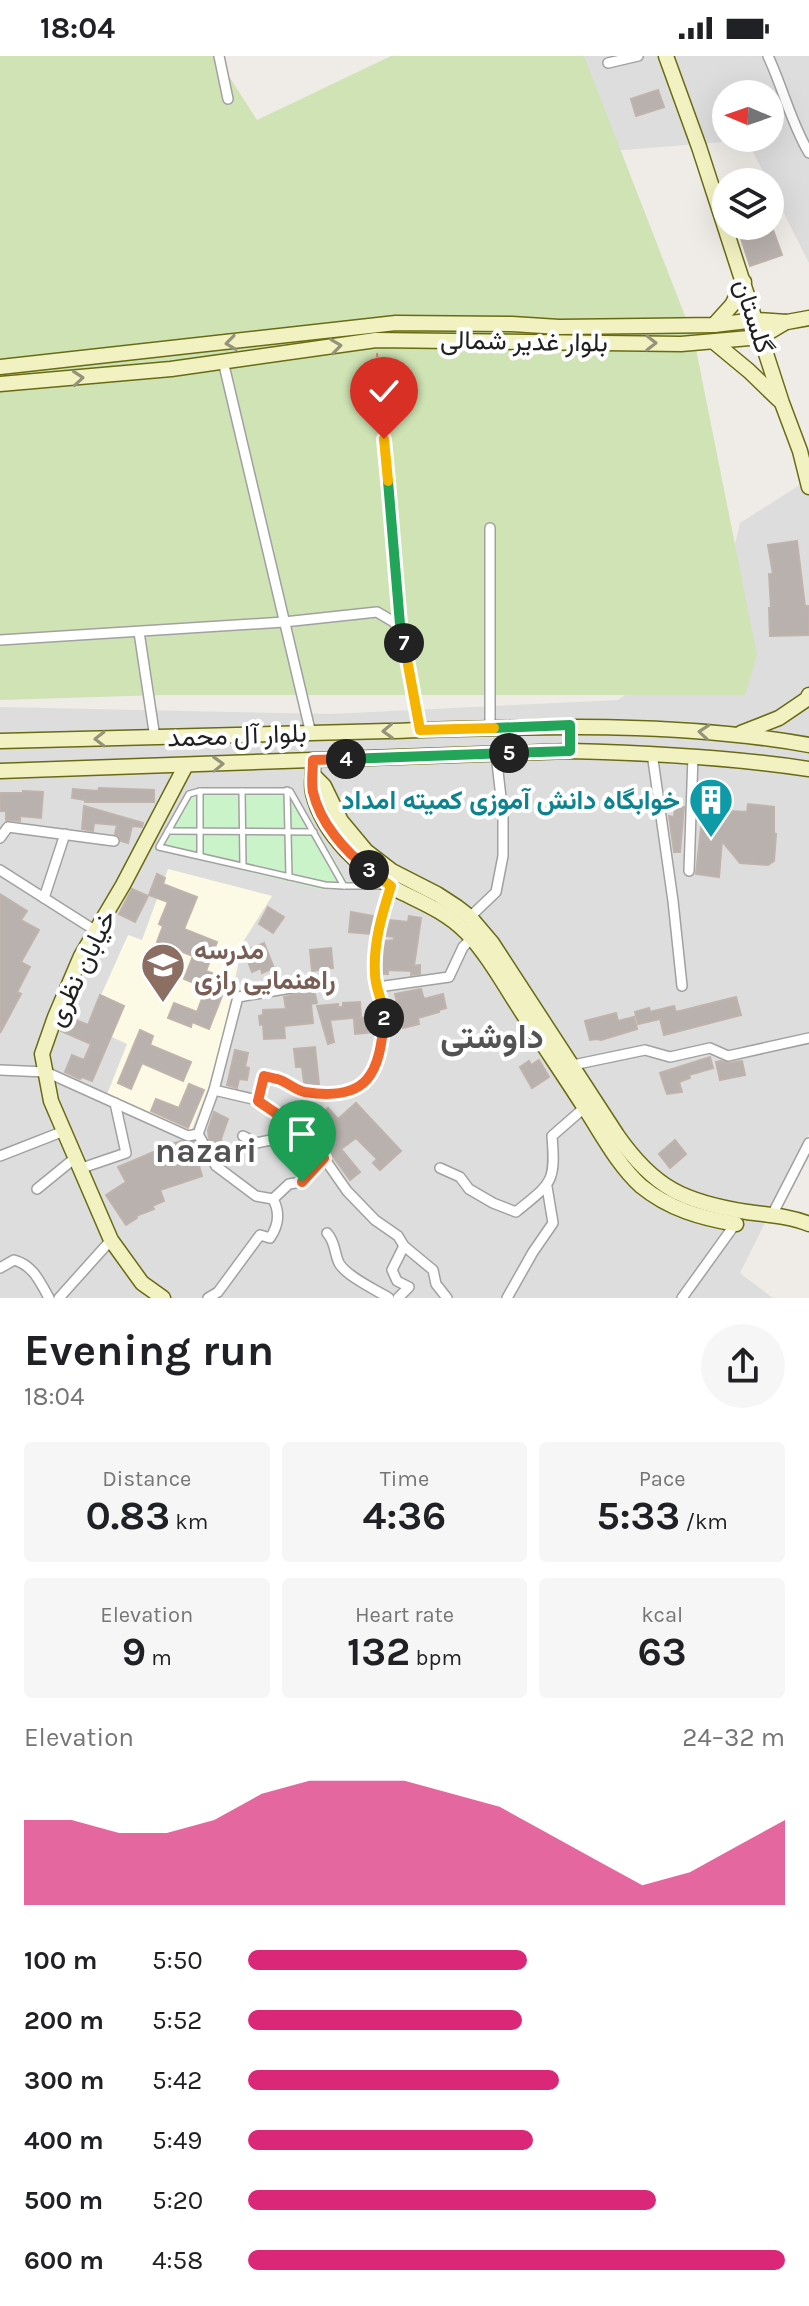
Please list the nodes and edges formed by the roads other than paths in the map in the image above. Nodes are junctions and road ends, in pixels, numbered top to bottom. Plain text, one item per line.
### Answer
1 (219, 56) edge
2 (638, 56) edge
3 (666, 56) edge
4 (768, 56) edge
5 (608, 63) dead end
6 (228, 99) dead end
7 (798, 134) junction
8 (809, 134) edge
9 (809, 153) edge
10 (744, 282) junction
11 (809, 318) edge
12 (756, 320) junction
13 (787, 322) junction
14 (714, 325) junction
15 (761, 337) junction
16 (714, 342) junction
17 (223, 361) junction
18 (0, 367) edge
19 (0, 384) edge
20 (782, 403) junction
21 (809, 487) edge
22 (490, 528) dead end
23 (284, 622) junction
24 (139, 632) junction
25 (0, 640) edge
26 (809, 695) edge
27 (570, 725) junction
28 (490, 728) junction
29 (420, 730) junction
30 (311, 734) junction
31 (735, 735) junction
32 (155, 738) junction
33 (0, 741) edge
34 (809, 745) edge
35 (570, 751) junction
36 (652, 753) junction
37 (496, 754) junction
38 (693, 756) junction
39 (186, 765) junction
40 (313, 768) junction
41 (809, 769) edge
42 (0, 771) edge
43 (287, 790) junction
44 (200, 791) junction
45 (242, 791) junction
46 (200, 830) junction
47 (167, 831) junction
48 (242, 831) junction
49 (288, 832) junction
50 (315, 832) junction
51 (65, 834) junction
52 (0, 838) edge
53 (114, 841) dead end
54 (200, 856) junction
55 (243, 866) junction
56 (0, 870) edge
57 (689, 871) dead end
58 (289, 877) junction
59 (344, 886) junction
60 (391, 886) junction
61 (44, 898) junction
62 (470, 917) junction
63 (96, 931) junction
64 (472, 938) junction
65 (303, 986) dead end
66 (682, 986) dead end
67 (378, 987) junction
68 (809, 1038) edge
69 (573, 1065) junction
70 (0, 1070) edge
71 (46, 1072) junction
72 (214, 1090) junction
73 (258, 1101) junction
74 (115, 1103) junction
75 (584, 1108) junction
76 (286, 1120) junction
77 (64, 1131) junction
78 (198, 1134) junction
79 (243, 1136) dead end
80 (809, 1143) edge
81 (0, 1156) edge
82 (324, 1158) junction
83 (77, 1164) junction
84 (440, 1168) dead end
85 (547, 1187) junction
86 (37, 1189) dead end
87 (273, 1199) junction
88 (772, 1215) junction
89 (740, 1218) junction
90 (809, 1224) edge
91 (327, 1233) dead end
92 (111, 1240) junction
93 (404, 1246) junction
94 (0, 1268) edge
95 (49, 1298) edge
96 (59, 1298) edge
97 (163, 1298) edge
98 (208, 1298) edge
99 (389, 1298) edge
100 (398, 1298) edge
101 (447, 1298) edge
102 (507, 1298) edge
103 (682, 1298) edge

1 - 6 street
2 - 5 street
3 - 10 main road, گلستان
4 - 7 street
7 - 8 street
7 - 9 street
10 - 12 main road, گلستان
10 - 14 main road
11 - 13 main road
12 - 13 main road, بلوار غدیر شمالی
12 - 14 main road, بلوار غدیر شمالی
12 - 15 main road, گلستان
13 - 15 main road
14 -> 18 main road, بلوار غدیر شمالی
15 - 16 main road, بلوار غدیر شمالی
15 - 20 main road, گلستان
17 -> 16 main road, بلوار غدیر شمالی
16 - 20 main road
19 -> 17 main road, بلوار غدیر شمالی
17 - 23 street
20 - 21 main road, گلستان
22 - 28 street
23 - 24 street
23 - 29 street
23 - 30 street
24 - 25 street
24 - 32 street
26 - 31 main road
27 - 28 main road, بلوار آل محمد
31 -> 27 main road, بلوار آل محمد
27 - 35 main road
28 - 29 main road, بلوار آل محمد
29 -> 30 main road, بلوار آل محمد
30 - 32 main road, بلوار آل محمد
31 - 34 main road, بلوار آل محمد
32 -> 33 main road, بلوار آل محمد
35 - 36 main road, بلوار آل محمد
35 - 37 main road, بلوار آل محمد
36 - 38 main road, بلوار آل محمد
36 - 66 street
37 - 40 main road, بلوار آل محمد
37 - 62 street
38 - 41 main road, بلوار آل محمد
38 - 57 street
39 -> 40 main road, بلوار آل محمد
39 - 42 main road, بلوار آل محمد
39 - 63 main road, خیابان نظری
40 - 60 main road
40 - 62 main road
43 - 45 lane
43 - 49 lane
43 - 50 lane
44 - 45 lane
44 - 46 lane
44 - 47 lane
45 - 48 lane
46 - 47 lane
46 - 48 lane
46 - 54 lane
47 - 54 lane
48 - 49 lane
48 - 55 lane
49 - 50 lane
49 - 58 lane
50 - 59 lane
51 - 52 street
51 - 53 street
51 - 61 street
54 - 55 lane
55 - 58 lane
56 - 61 street
58 - 59 lane
59 - 60 lane
60 - 64 main road
60 - 67 street
61 - 63 street
62 - 69 main road
63 - 71 main road, خیابان نظری
64 - 67 street
64 - 75 main road
65 - 72 street
67 - 73 street
68 - 69 street
69 - 89 main road
70 - 71 street
71 - 74 street
71 - 77 main road, خیابان نظری
72 - 73 street
72 - 78 street
73 - 76 street
74 - 78 street
74 - 83 street
75 - 85 street
75 - 89 main road
76 - 79 street
76 - 82 street
77 - 81 street
77 - 83 main road, خیابان نظری
78 - 87 street
80 - 88 street
82 - 87 street
82 - 93 street
83 - 86 street
83 - 92 main road, خیابان نظری
84 - 85 street
85 - 102 street
87 - 98 street
88 - 89 main road
88 - 90 main road
89 - 103 street
91 - 99 street
92 - 96 street
92 - 97 main road, خیابان نظری
93 - 100 street
93 - 101 street
94 - 95 street

